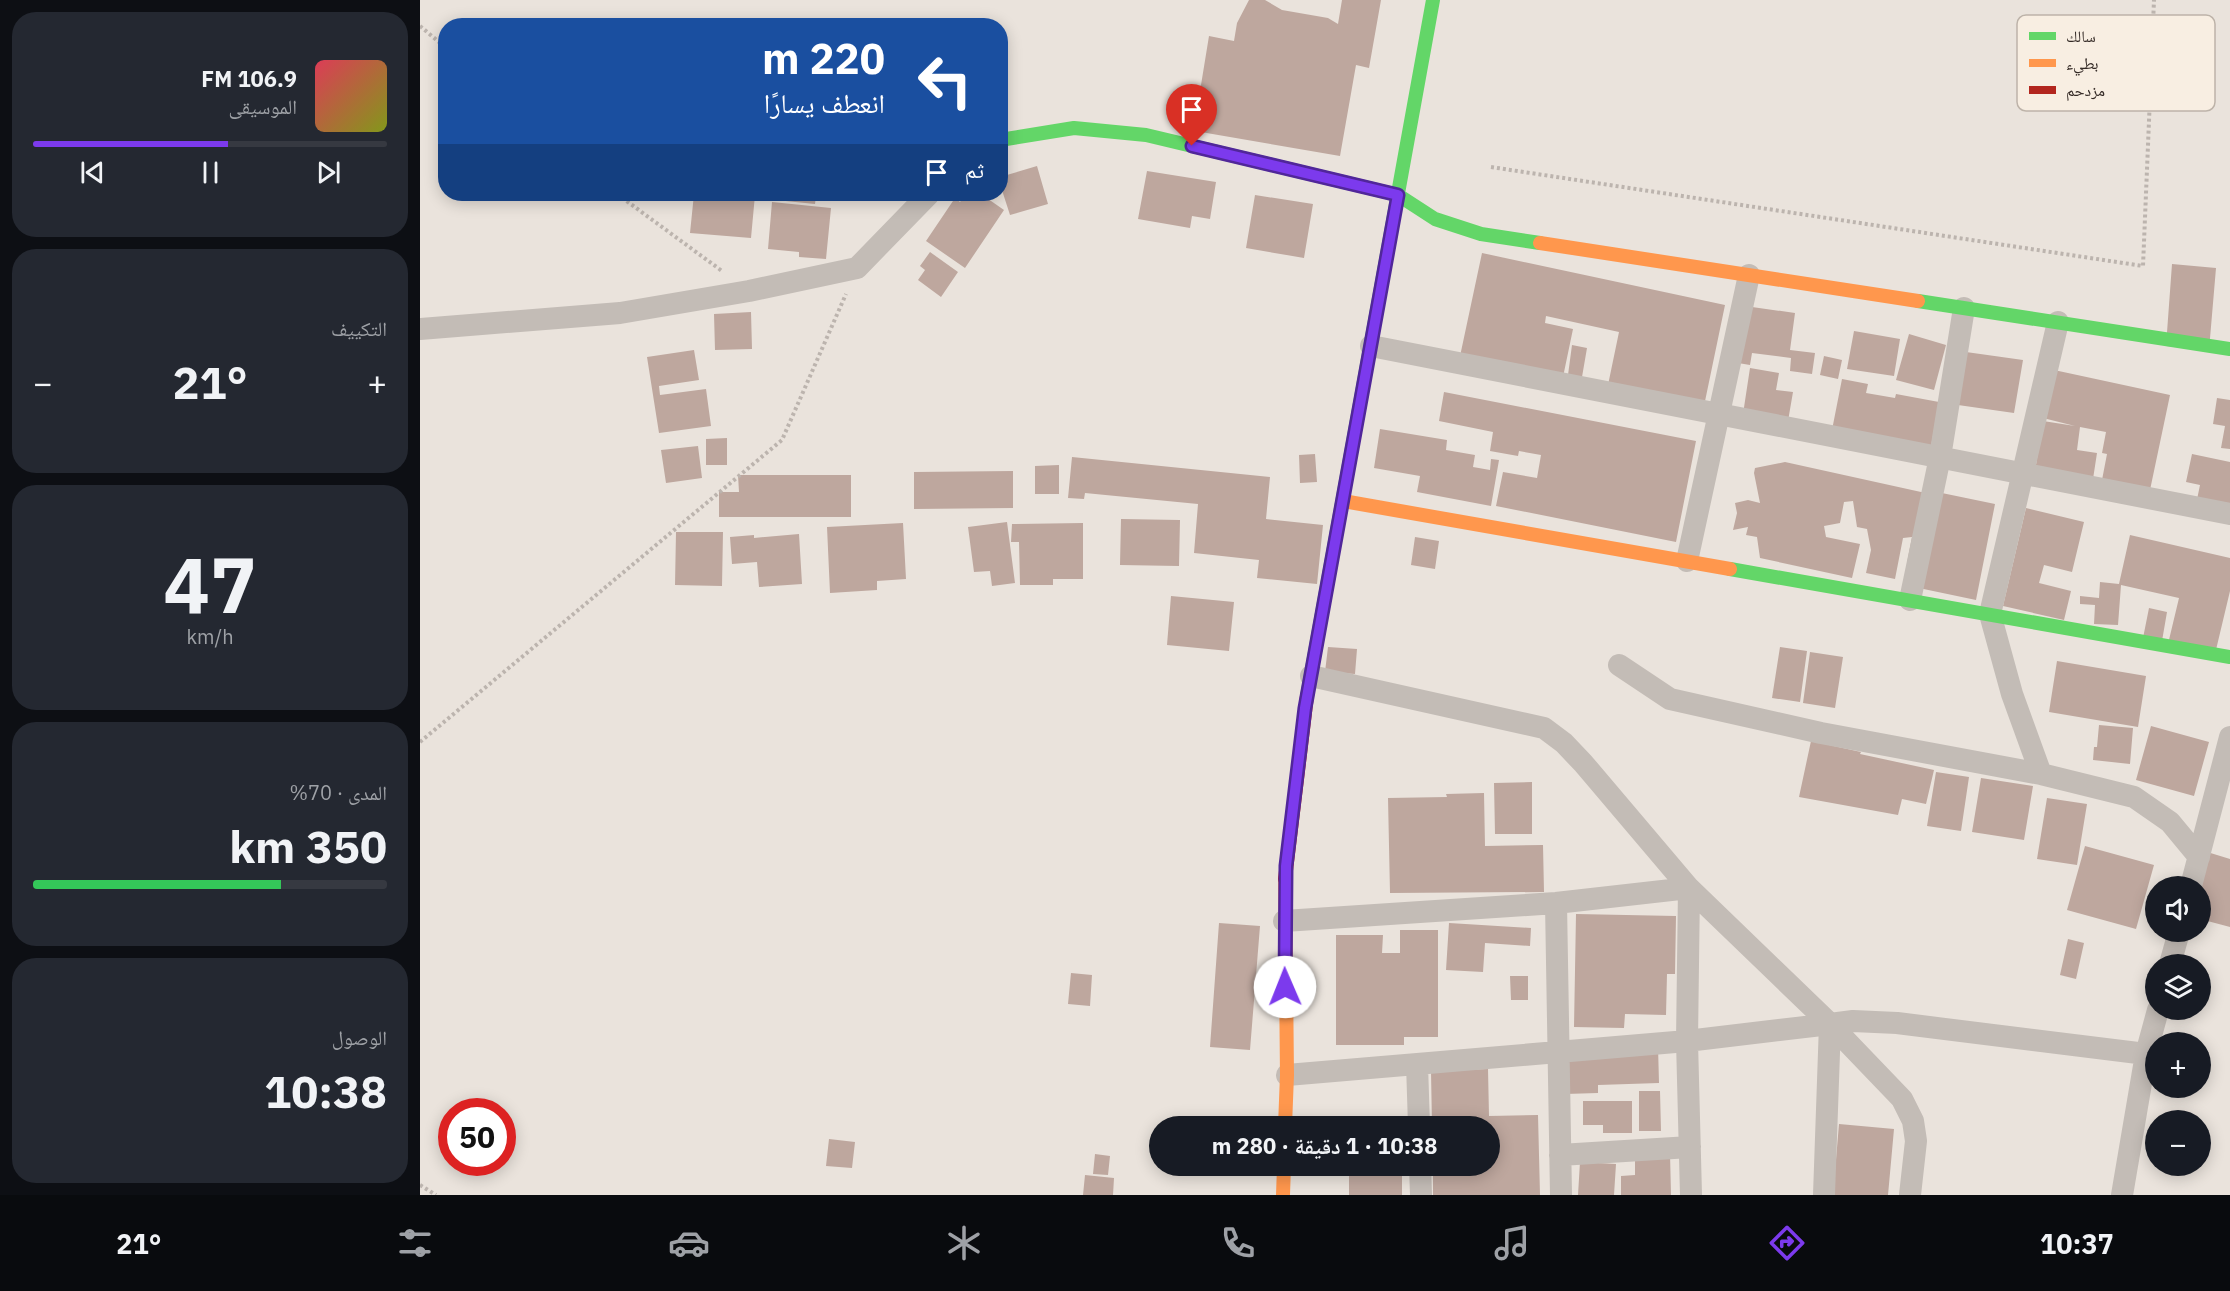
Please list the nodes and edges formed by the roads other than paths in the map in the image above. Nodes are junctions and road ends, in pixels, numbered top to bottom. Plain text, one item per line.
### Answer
1 (1433, 0) edge
2 (1008, 139) edge
3 (1398, 195) junction
4 (922, 201) edge
5 (1749, 275) junction
6 (1964, 308) junction
7 (2058, 322) junction
8 (420, 329) edge
9 (1371, 346) junction
10 (2230, 349) edge
11 (1718, 414) junction
12 (1940, 457) junction
13 (2023, 473) junction
14 (1343, 501) junction
15 (2230, 514) edge
16 (1687, 561) junction
17 (1910, 600) junction
18 (1990, 614) junction
19 (2230, 657) edge
20 (1618, 665) dead end
21 (1311, 676) junction
22 (2230, 736) edge
23 (2042, 774) junction
24 (2199, 857) junction
25 (2194, 876) edge
26 (1689, 888) junction
27 (1556, 903) junction
28 (1284, 921) junction
29 (1830, 1024) junction
30 (1687, 1041) junction
31 (1557, 1052) junction
32 (2145, 1054) edge
33 (2145, 1060) edge
34 (1417, 1064) junction
35 (1287, 1075) junction
36 (1286, 1116) edge
37 (1419, 1116) edge
38 (1690, 1147) junction
39 (1560, 1155) junction
40 (1284, 1176) edge
41 (1420, 1176) edge
42 (1283, 1195) edge
43 (1421, 1195) edge
44 (1561, 1195) edge
45 (1691, 1195) edge
46 (1824, 1195) edge
47 (1910, 1195) edge
48 (2122, 1195) edge

1 - 3 street
2 - 3 street
3 - 5 street
3 - 9 street
4 - 8 street
5 - 6 street
5 - 11 street
6 - 7 street
6 - 12 street
7 - 10 street
7 - 13 street
9 - 11 street
9 - 14 street
11 - 12 street
11 - 16 street
12 - 13 street
12 - 17 street
13 - 15 street
13 - 18 street
14 - 16 street
14 - 21 street
16 - 17 street
17 - 18 street
18 - 19 street
18 - 23 street
20 - 23 street
21 - 26 street
21 - 28 street
22 - 24 street
23 - 24 street
24 - 25 street
26 - 27 street
26 - 29 street
26 - 30 street
27 - 28 street
27 - 31 street
28 - 35 street
29 - 30 street
29 - 32 street
29 - 46 street
29 - 47 street
30 - 31 street
30 - 38 street
31 - 34 street
31 - 39 street
33 - 48 street
34 - 35 street
34 - 37 street
35 - 36 street
38 - 39 street
38 - 45 street
39 - 44 street
40 - 42 street
41 - 43 street

